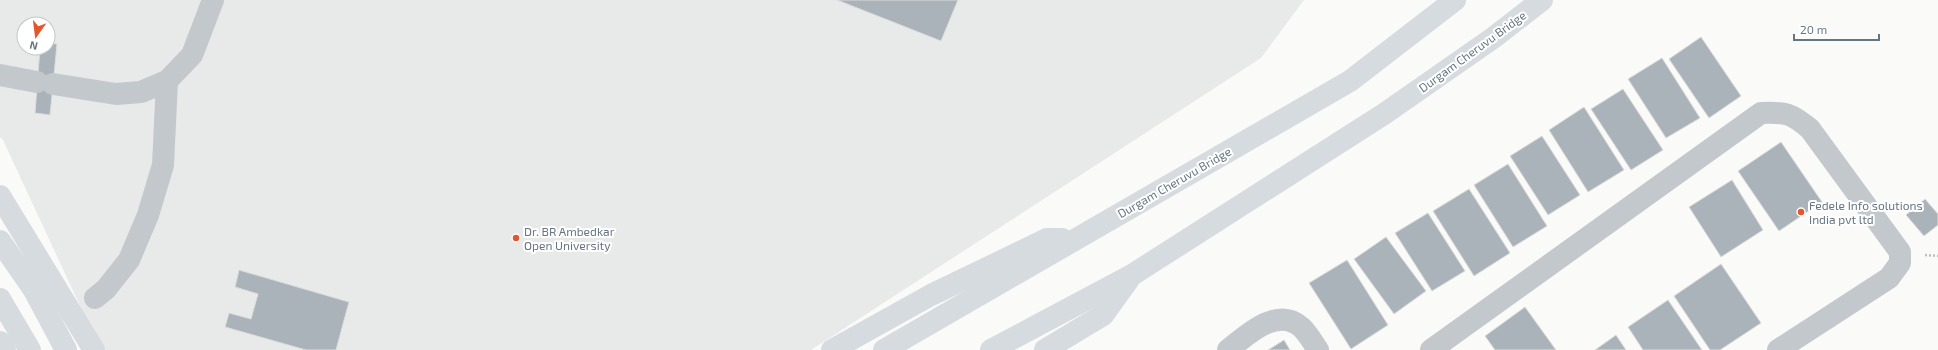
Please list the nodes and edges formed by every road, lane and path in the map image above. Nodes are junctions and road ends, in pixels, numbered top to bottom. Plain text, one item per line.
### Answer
1 (213, 0) edge
2 (1455, 0) edge
3 (1542, 0) edge
4 (0, 75) edge
5 (167, 81) junction
6 (0, 196) edge
7 (1077, 238) junction
8 (0, 240) edge
9 (1132, 275) junction
10 (95, 298) dead end
11 (0, 299) edge
12 (0, 342) edge
13 (4, 350) edge
14 (30, 350) edge
15 (66, 350) edge
16 (94, 350) edge
17 (832, 350) edge
18 (884, 350) edge
19 (991, 350) edge
20 (1045, 350) edge
21 (1228, 350) edge
22 (1318, 350) edge
23 (1431, 350) edge
24 (1778, 350) edge

1 - 5 street
2 - 7 main road, Durgam Cheruvu Bridge
3 - 9 main road, Durgam Cheruvu Bridge
4 - 5 street
5 - 10 street
6 - 16 main road
7 - 17 main road
7 - 18 main road, Durgam Cheruvu Bridge
8 - 15 main road
9 - 19 main road, Durgam Cheruvu Bridge
9 - 20 main road
11 - 14 main road
12 - 13 main road
21 - 22 street
23 - 24 street

